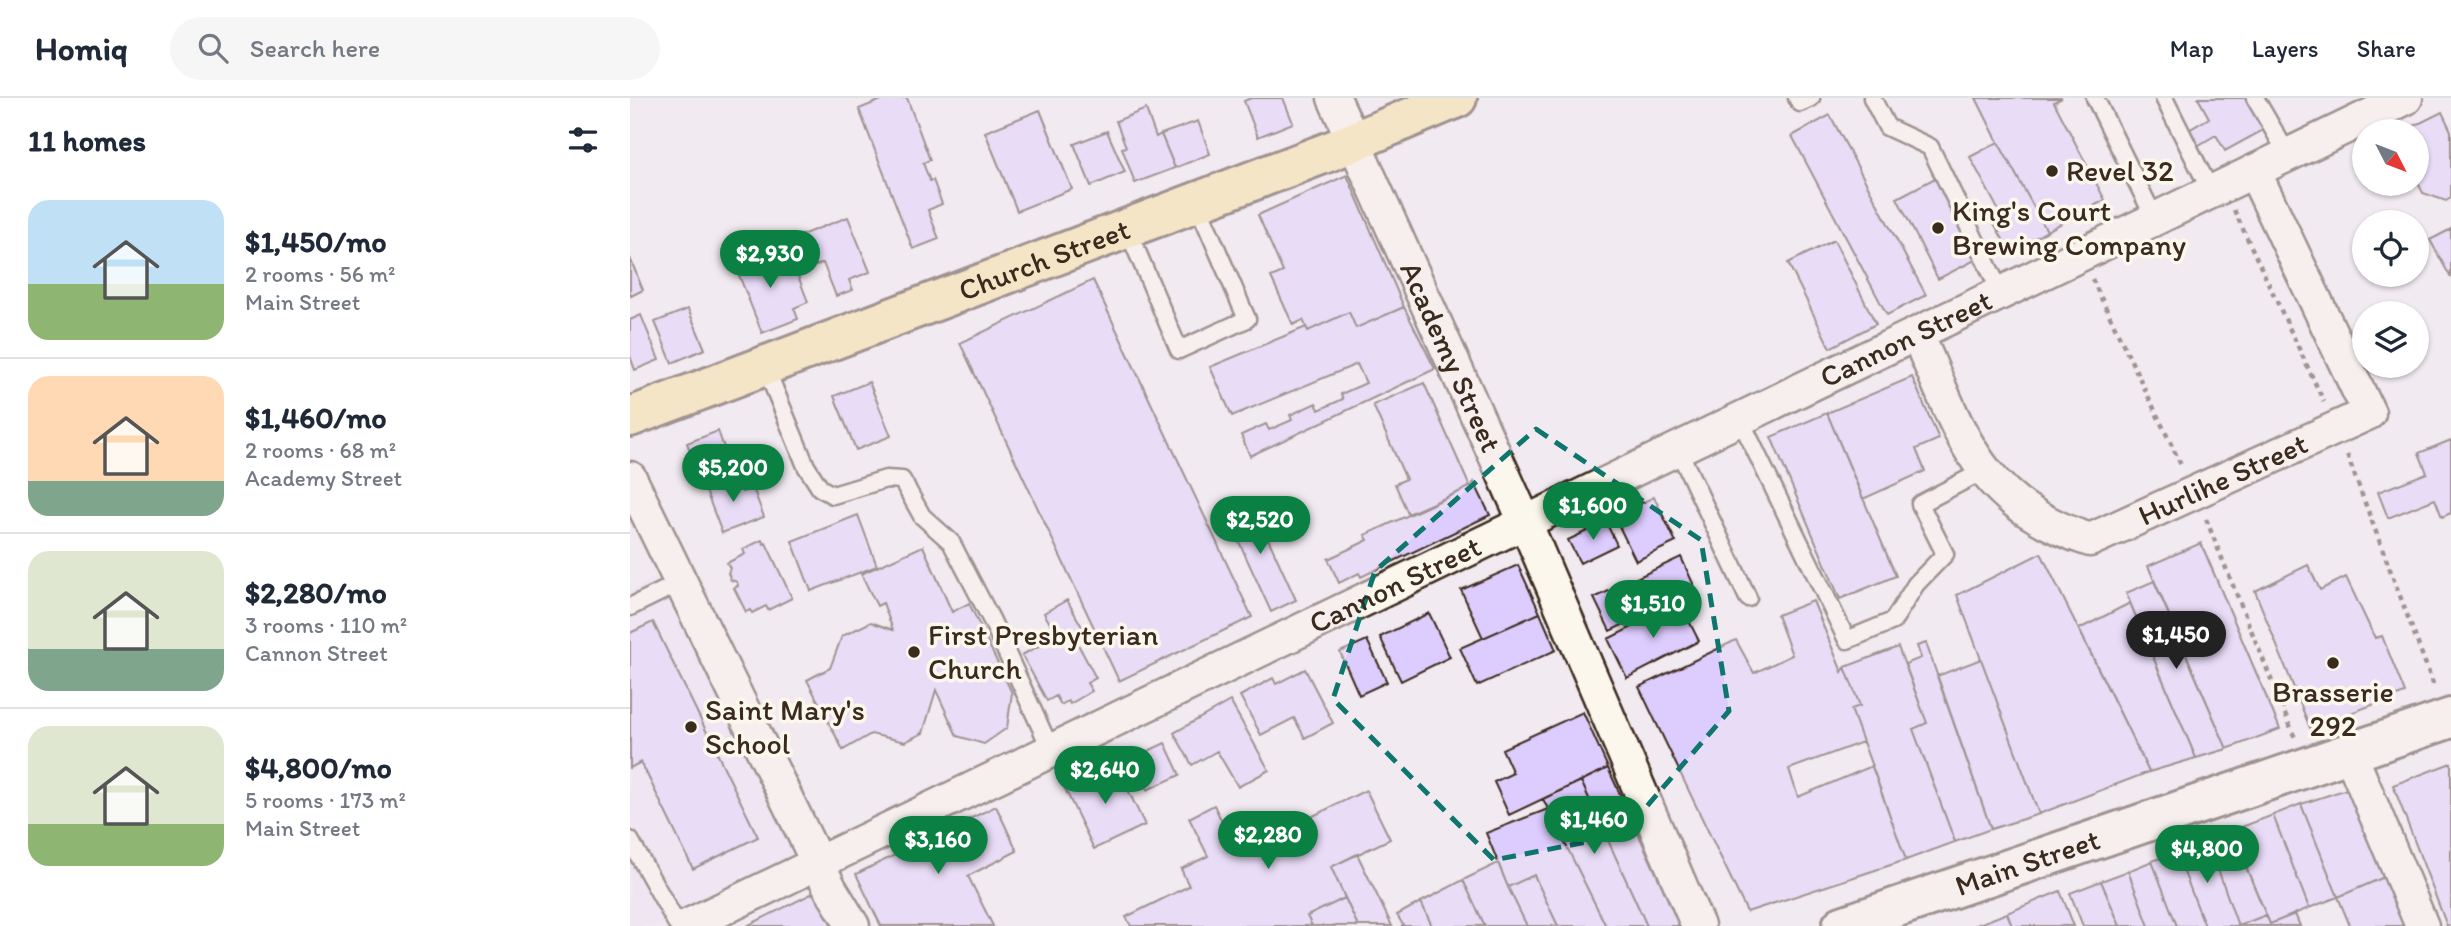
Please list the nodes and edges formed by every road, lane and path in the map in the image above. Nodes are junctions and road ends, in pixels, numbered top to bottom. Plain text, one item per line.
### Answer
1 (1334, 98) edge
2 (1457, 98) edge
3 (1797, 98) edge
4 (1811, 98) edge
5 (1872, 98) edge
6 (2095, 98) edge
7 (2164, 98) edge
8 (2255, 98) edge
9 (2406, 98) edge
10 (1354, 141) junction
11 (2288, 155) junction
12 (2255, 171) junction
13 (2211, 192) junction
14 (1196, 201) junction
15 (2155, 219) junction
16 (1127, 228) junction
17 (2001, 293) junction
18 (1917, 334) junction
19 (765, 366) junction
20 (630, 418) edge
21 (1740, 419) junction
22 (1678, 449) junction
23 (1983, 471) junction
24 (630, 478) edge
25 (1525, 522) junction
26 (681, 582) junction
27 (1748, 598) dead end
28 (630, 607) edge
29 (2451, 718) edge
30 (1051, 750) junction
31 (2350, 753) junction
32 (630, 840) edge
33 (818, 863) junction
34 (678, 926) edge
35 (687, 926) edge
36 (853, 926) edge
37 (1698, 926) edge
38 (1842, 926) edge
39 (2422, 926) edge

1 - 10 street, Academy Street
2 - 10 highway, Church Street
3 - 4 lane
5 - 17 lane
6 - 15 lane
7 - 13 lane
8 - 11 lane
9 - 11 street, Cannon Street
10 - 14 highway, Church Street
10 - 25 street, Academy Street
11 - 12 street, Cannon Street
12 - 13 street, Cannon Street
12 - 23 street, Hurlihe Street
13 - 15 street, Cannon Street
14 - 16 highway, Church Street
14 - 16 lane
15 - 17 street, Cannon Street
16 - 19 highway, Church Street
17 - 18 street, Cannon Street
18 - 21 street, Cannon Street
18 - 23 street, Hurlihe Street
19 - 20 highway, Church Street
19 - 30 lane
21 - 22 street, Cannon Street
21 - 23 lane
22 - 25 street, Cannon Street
22 - 27 lane
24 - 26 street
25 - 30 street, Cannon Street
25 - 37 street, Academy Street
26 - 28 lane
26 - 33 street
29 - 31 street, Main Street
30 - 33 street, Cannon Street
31 - 38 street, Main Street
31 - 39 street
32 - 34 lane
33 - 35 street, Cannon Street
33 - 36 street

